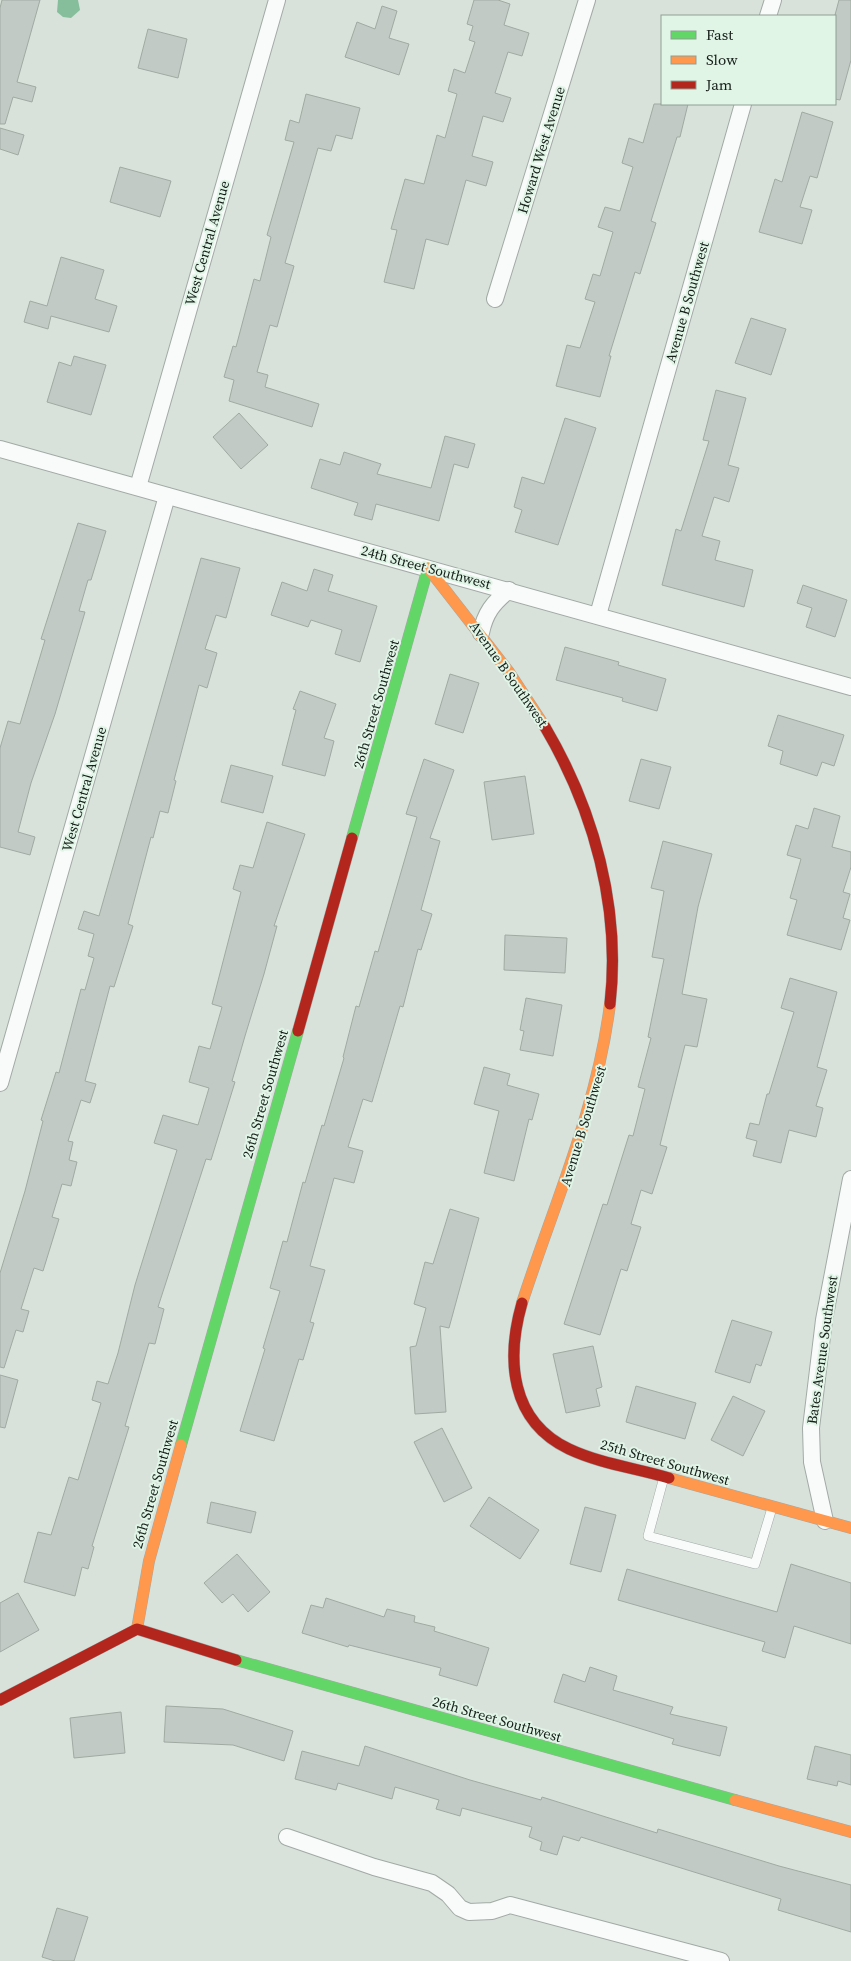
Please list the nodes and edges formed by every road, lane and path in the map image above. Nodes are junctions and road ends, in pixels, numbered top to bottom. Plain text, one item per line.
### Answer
1 (277, 0) edge
2 (587, 0) edge
3 (773, 0) edge
4 (768, 15) edge
5 (744, 105) edge
6 (495, 299) dead end
7 (0, 449) edge
8 (138, 487) junction
9 (167, 496) junction
10 (428, 568) junction
11 (509, 590) junction
12 (598, 615) junction
13 (481, 633) junction
14 (851, 687) edge
15 (0, 1083) edge
16 (851, 1179) edge
17 (514, 1368) joint
18 (664, 1477) junction
19 (772, 1508) junction
20 (825, 1521) junction
21 (851, 1528) edge
22 (137, 1629) junction
23 (0, 1700) edge
24 (851, 1832) edge
25 (287, 1837) dead end
26 (721, 1961) edge

1 - 8 street, West Central Avenue
2 - 6 street, Howard West Avenue
3 - 4 street
5 - 12 street, Avenue B Southwest
7 - 8 street, 24th Street Southwest
8 - 9 street, 24th Street Southwest
9 - 10 street, 24th Street Southwest
9 - 15 street, West Central Avenue
10 - 11 street, 24th Street Southwest
10 - 13 street, Avenue B Southwest
10 - 22 street, 26th Street Southwest
11 - 12 street, 24th Street Southwest
11 - 13 street
12 - 14 street, 24th Street Southwest
13 - 17 street, Avenue B Southwest
16 - 20 street, Bates Avenue Southwest
17 - 18 street, 25th Street Southwest
18 - 19 street, 25th Street Southwest
18 - 19 lane
19 - 20 street, 25th Street Southwest
20 - 21 street, 25th Street Southwest
22 - 23 street
22 - 24 street, 26th Street Southwest
25 - 26 street

